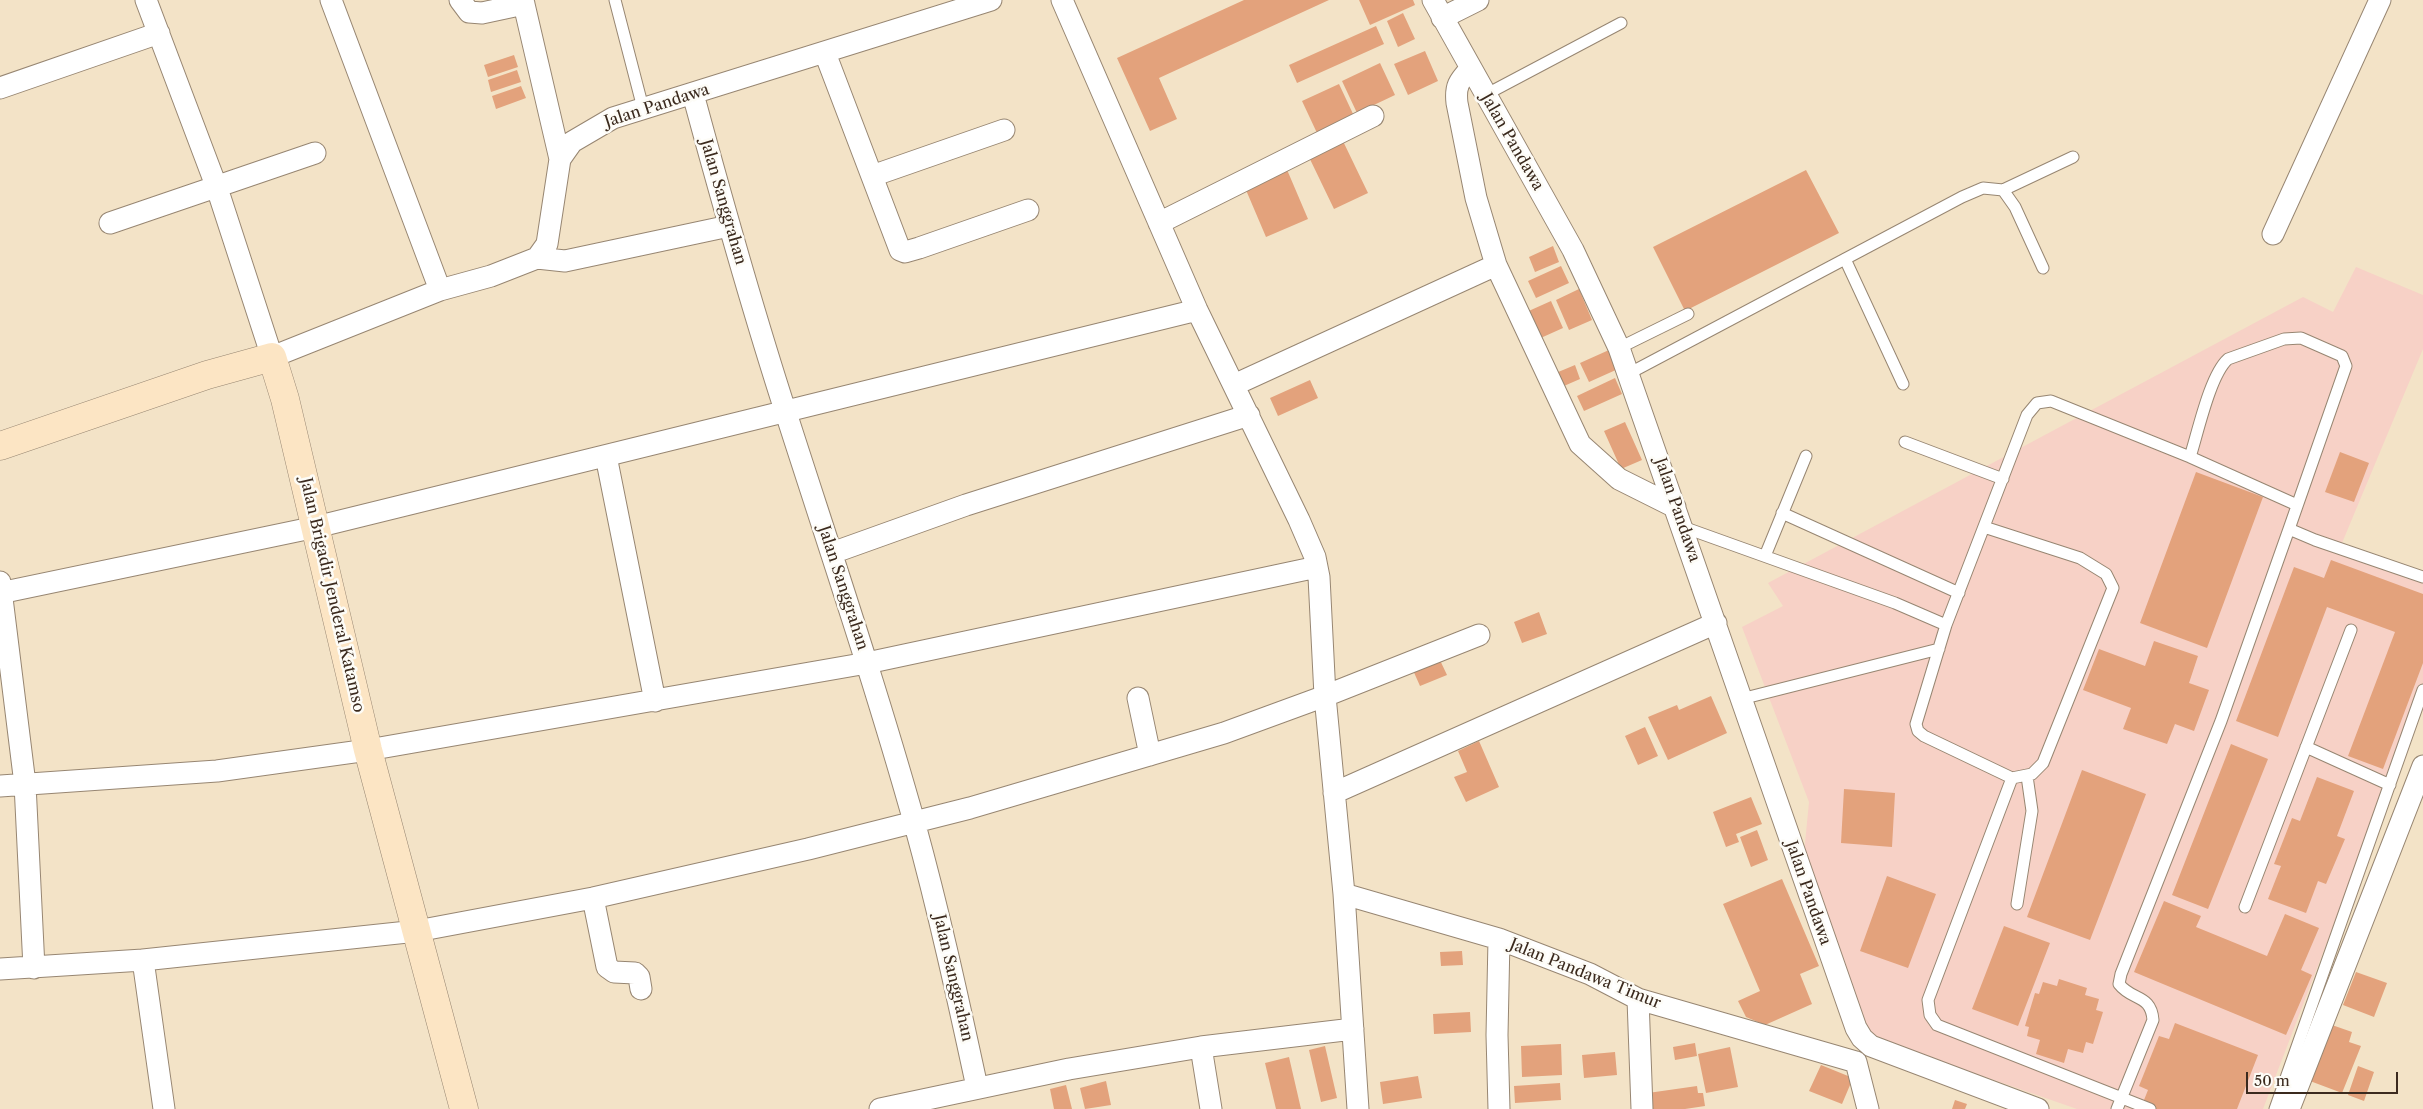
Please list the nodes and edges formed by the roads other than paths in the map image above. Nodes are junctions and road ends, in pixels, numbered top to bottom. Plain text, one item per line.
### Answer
1 (146, 0) edge
2 (331, 0) edge
3 (460, 0) edge
4 (615, 0) edge
5 (1062, 0) edge
6 (1478, 0) edge
7 (2380, 0) edge
8 (984, 1) edge
9 (523, 2) edge
10 (1438, 9) edge
11 (1621, 23) dead end
12 (159, 33) junction
13 (825, 53) junction
14 (1470, 69) junction
15 (0, 88) edge
16 (693, 94) junction
17 (1485, 95) junction
18 (642, 108) junction
19 (1373, 116) dead end
20 (1004, 130) dead end
21 (315, 153) dead end
22 (2073, 157) dead end
23 (560, 159) junction
24 (872, 176) junction
25 (217, 188) junction
26 (2003, 190) junction
27 (1028, 210) dead end
28 (110, 223) dead end
29 (1159, 223) junction
30 (730, 226) junction
31 (2272, 234) dead end
32 (537, 258) junction
33 (1844, 259) junction
34 (1496, 264) junction
35 (2043, 268) dead end
36 (440, 290) junction
37 (1197, 310) junction
38 (1688, 314) dead end
39 (1620, 348) junction
40 (272, 357) junction
41 (1628, 374) junction
42 (1903, 384) dead end
43 (1234, 385) junction
44 (785, 412) junction
45 (1248, 415) junction
46 (1905, 442) dead end
47 (0, 446) edge
48 (606, 456) junction
49 (1806, 456) dead end
50 (2190, 457) junction
51 (2003, 479) junction
52 (2297, 505) junction
53 (1782, 513) junction
54 (1679, 517) junction
55 (316, 527) junction
56 (1984, 527) junction
57 (2289, 528) junction
58 (832, 553) junction
59 (1765, 556) junction
60 (1317, 567) junction
61 (2423, 577) edge
62 (0, 590) edge
63 (1958, 593) junction
64 (1716, 623) junction
65 (1946, 625) junction
66 (2351, 630) dead end
67 (1479, 635) dead end
68 (1939, 649) junction
69 (867, 662) junction
70 (2423, 690) edge
71 (1325, 696) junction
72 (1138, 698) dead end
73 (1742, 699) junction
74 (654, 700) junction
75 (2306, 747) junction
76 (368, 750) junction
77 (1150, 755) junction
78 (2423, 766) edge
79 (2027, 776) junction
80 (2012, 778) junction
81 (24, 784) junction
82 (2390, 785) junction
83 (0, 786) edge
84 (1334, 792) junction
85 (914, 824) junction
86 (1344, 894) junction
87 (593, 898) junction
88 (2017, 904) dead end
89 (2245, 907) dead end
90 (417, 931) junction
91 (1499, 939) junction
92 (144, 960) junction
93 (34, 968) junction
94 (0, 969) edge
95 (641, 989) dead end
96 (1638, 999) junction
97 (1353, 1030) junction
98 (1866, 1043) junction
99 (1200, 1047) junction
100 (1856, 1062) junction
101 (977, 1087) junction
102 (2121, 1097) junction
103 (942, 1103) edge
104 (2015, 1105) edge
105 (164, 1109) edge
106 (464, 1109) edge
107 (880, 1109) edge
108 (1211, 1109) edge
109 (1358, 1109) edge
110 (1499, 1109) edge
111 (1642, 1109) edge
112 (1868, 1109) edge
113 (2038, 1109) edge
114 (2117, 1109) edge
115 (2150, 1109) edge
116 (2275, 1109) edge
117 (2288, 1109) edge

1 - 12 street
2 - 36 street
3 - 9 street
4 - 18 lane
5 - 29 street
6 - 10 street
7 - 31 street
8 - 13 street, Jalan Pandawa
9 - 23 street
10 - 14 street, Jalan Pandawa
11 - 17 lane
12 - 15 street
12 - 25 street
13 - 16 street, Jalan Pandawa
13 - 24 street
14 - 17 street, Jalan Pandawa
14 - 34 street
16 - 18 street, Jalan Pandawa
16 - 30 street, Jalan Sanggrahan
17 - 39 street, Jalan Pandawa
18 - 23 street, Jalan Pandawa
19 - 29 street
20 - 24 street
21 - 25 street
22 - 26 lane
23 - 32 street, Jalan Pandawa
24 - 27 street
25 - 28 street
25 - 40 street
26 - 33 lane
26 - 35 lane
29 - 37 street
30 - 32 street
30 - 44 street, Jalan Sanggrahan
32 - 36 street
33 - 41 lane
33 - 42 lane
34 - 43 street
34 - 54 street
36 - 40 street
37 - 43 street
37 - 44 street
38 - 39 lane
39 - 41 street, Jalan Pandawa
40 - 47 main road
40 - 55 main road, Jalan Brigadir Jenderal Katamso
41 - 54 street, Jalan Pandawa
43 - 45 street
44 - 48 street
44 - 58 street, Jalan Sanggrahan
45 - 58 street
45 - 60 street
46 - 51 lane
48 - 55 street
48 - 74 street
49 - 53 lane
50 - 51 lane
50 - 52 lane
50 - 52 lane
51 - 56 lane
52 - 57 lane
53 - 59 lane
53 - 63 lane
54 - 59 lane
54 - 64 street, Jalan Pandawa
55 - 62 street
55 - 76 main road, Jalan Brigadir Jenderal Katamso
56 - 63 lane
56 - 79 lane
57 - 61 lane
57 - 102 lane
58 - 69 street, Jalan Sanggrahan
59 - 65 lane
60 - 69 street
60 - 71 street
62 - 81 street
63 - 65 lane
64 - 73 street, Jalan Pandawa
64 - 84 street
65 - 68 lane
66 - 75 lane
67 - 71 street
68 - 73 lane
68 - 80 lane
69 - 74 street
69 - 85 street, Jalan Sanggrahan
70 - 82 lane
71 - 77 street
71 - 84 street
72 - 77 street
73 - 98 street, Jalan Pandawa
74 - 76 street
75 - 82 lane
75 - 89 lane
76 - 81 street
76 - 90 main road, Jalan Brigadir Jenderal Katamso
77 - 85 street
78 - 117 street
79 - 80 lane
79 - 88 lane
80 - 102 lane
81 - 83 street
81 - 93 street
82 - 116 lane
84 - 86 street
85 - 87 street
85 - 101 street, Jalan Sanggrahan
86 - 91 street, Jalan Pandawa Timur
86 - 97 street
87 - 90 street
87 - 95 street
90 - 92 street
90 - 106 main road, Jalan Brigadir Jenderal Katamso
91 - 96 street, Jalan Pandawa Timur
91 - 110 street
92 - 93 street
92 - 105 street
93 - 94 street
96 - 100 street, Jalan Pandawa Timur
96 - 111 street
97 - 99 street
97 - 109 street
98 - 100 street
98 - 104 street
99 - 101 street
99 - 108 street
100 - 112 street
101 - 103 street
102 - 114 lane
102 - 115 lane
103 - 107 street
104 - 113 street

